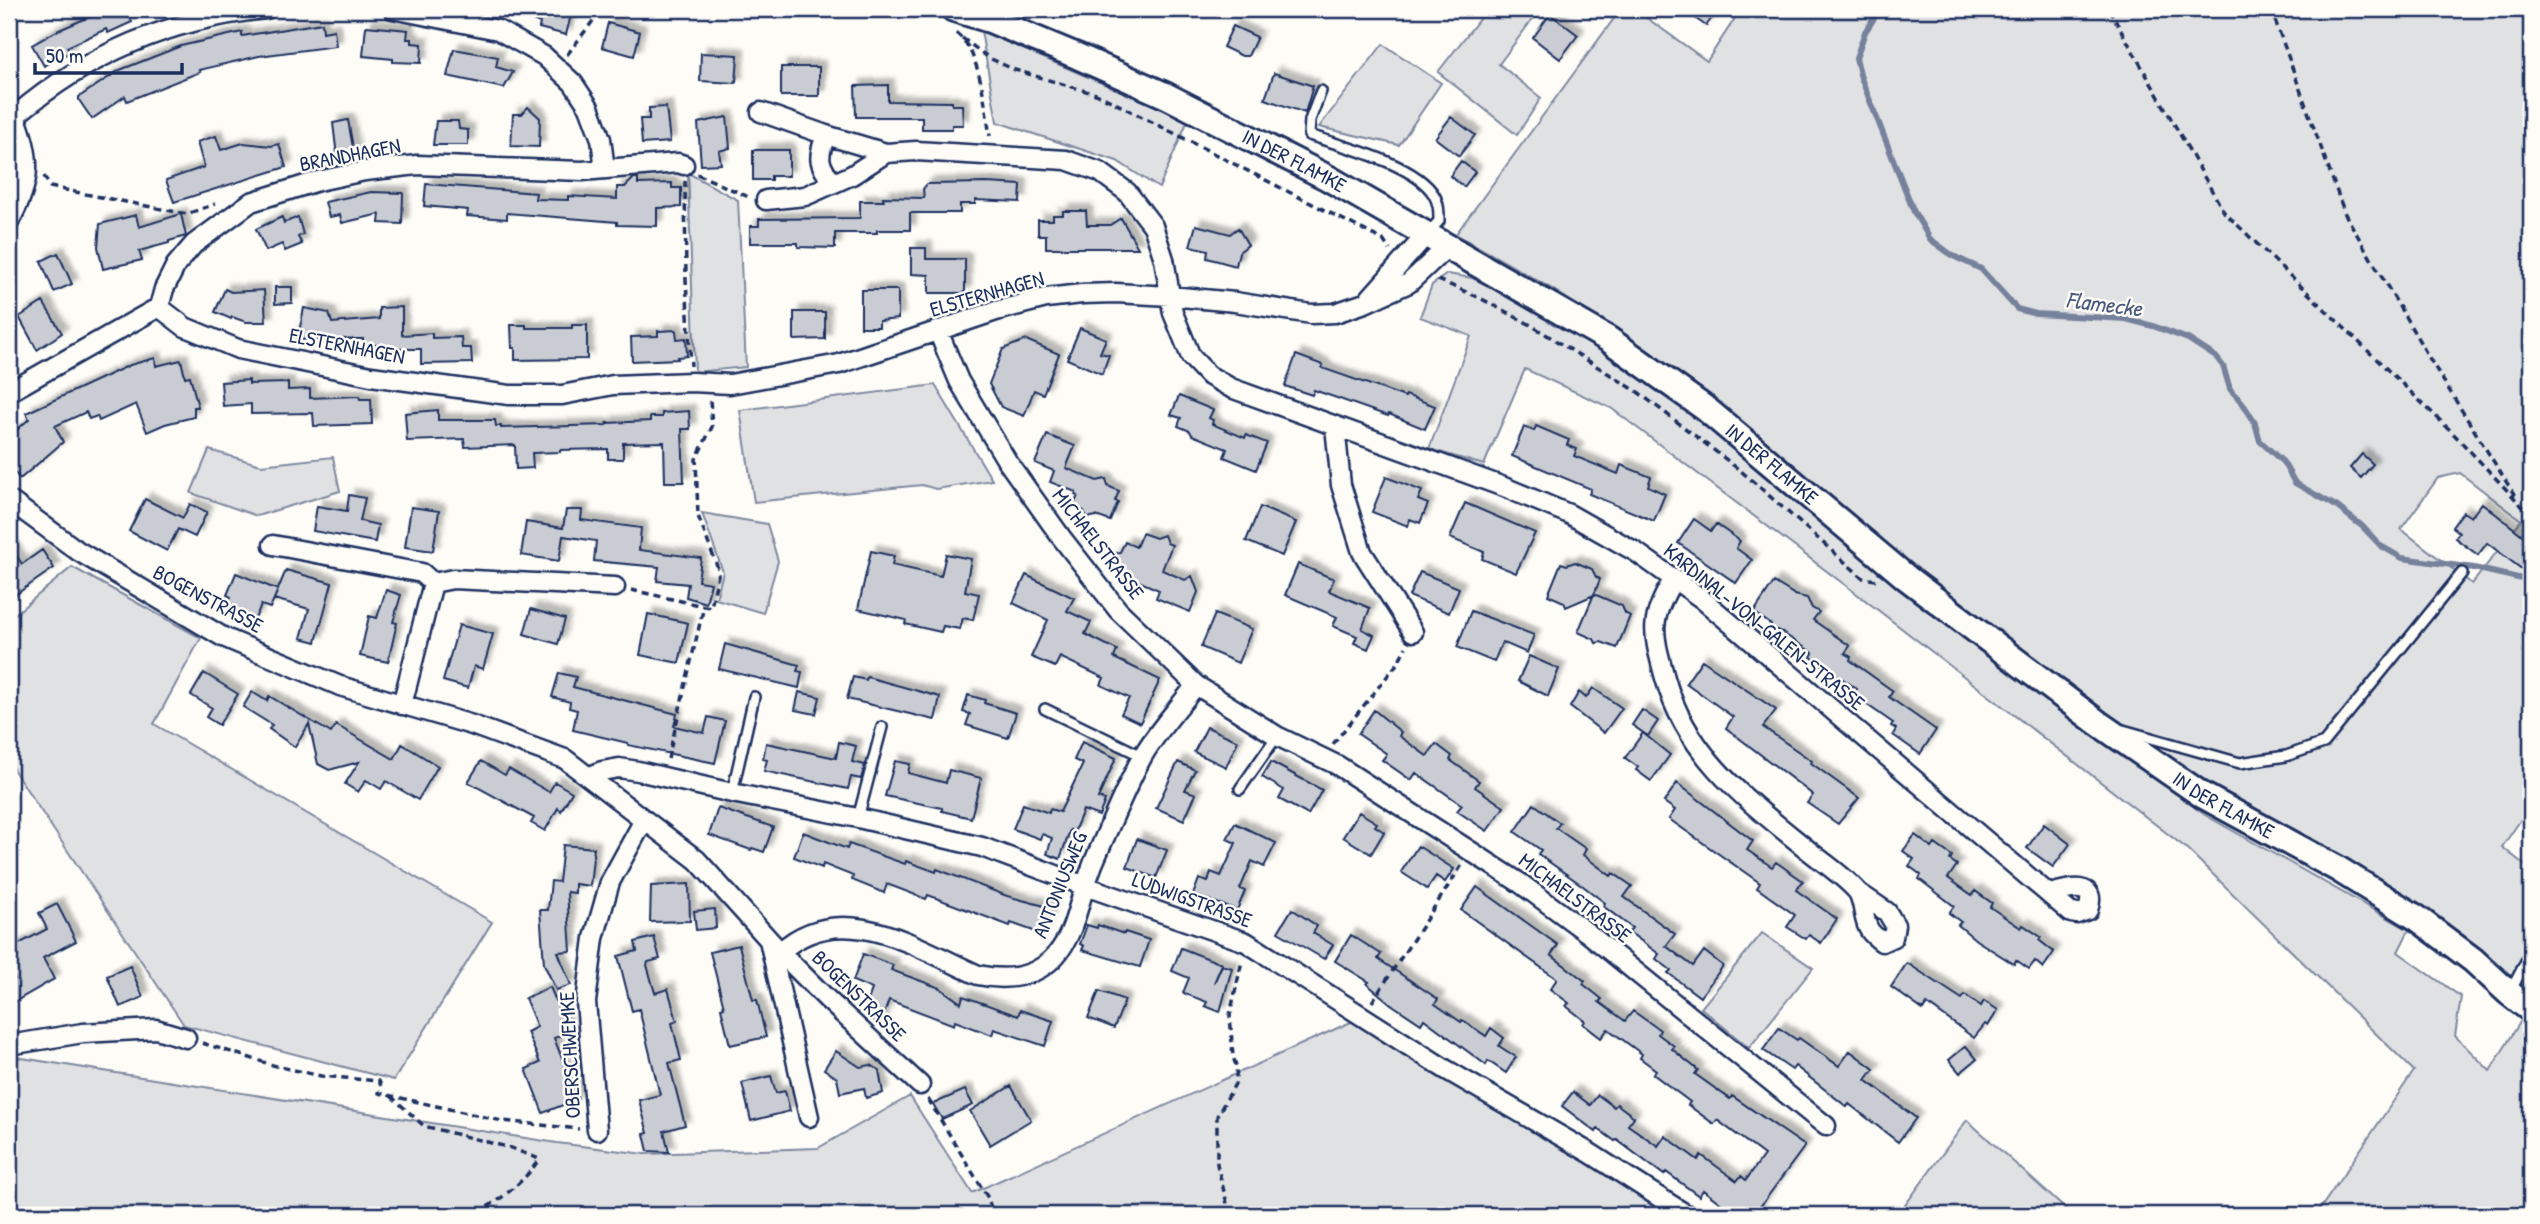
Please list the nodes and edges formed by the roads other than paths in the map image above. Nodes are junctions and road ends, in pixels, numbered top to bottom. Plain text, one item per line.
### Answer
1 (266, 9) edge
2 (393, 9) edge
3 (951, 18) edge
4 (1321, 90) dead end
5 (761, 112) dead end
6 (12, 113) edge
7 (826, 135) junction
8 (886, 153) junction
9 (684, 165) road end
10 (605, 169) junction
11 (833, 183) junction
12 (766, 200) road end
13 (9, 222) edge
14 (1436, 241) junction
15 (1170, 296) junction
16 (1366, 303) junction
17 (159, 307) junction
18 (938, 331) junction
19 (9, 392) edge
20 (1335, 426) junction
21 (9, 500) edge
22 (273, 545) dead end
23 (2462, 573) dead end
24 (1674, 578) junction
25 (433, 583) junction
26 (615, 587) road end
27 (1413, 632) road end
28 (1196, 685) junction
29 (754, 697) dead end
30 (402, 705) junction
31 (1045, 709) dead end
32 (2098, 723) junction
33 (882, 727) dead end
34 (1277, 736) junction
35 (1142, 757) junction
36 (589, 777) junction
37 (1240, 789) dead end
38 (732, 793) junction
39 (859, 818) junction
40 (644, 820) junction
41 (1084, 886) junction
42 (1859, 893) dead end
43 (2050, 894) dead end
44 (774, 946) junction
45 (2531, 953) edge
46 (2509, 993) junction
47 (2531, 1010) edge
48 (186, 1038) road end
49 (9, 1045) edge
50 (920, 1085) road end
51 (809, 1118) dead end
52 (1826, 1126) dead end
53 (597, 1130) road end
54 (1687, 1215) edge

1 - 6 street
2 - 10 street
3 - 14 main road, IN DER FLAMKE
4 - 14 lane
5 - 7 street
6 - 13 street
7 - 8 street
7 - 11 street
8 - 11 street
8 - 15 street, KARDINAL-VON-GALEN-STRASSE
9 - 10 street, BRANDHAGEN
10 - 17 street, BRANDHAGEN
11 - 12 street
14 - 16 street
14 - 16 street, ELSTERNHAGEN
14 - 32 main road, IN DER FLAMKE
15 - 16 street, ELSTERNHAGEN
15 - 18 street, ELSTERNHAGEN
15 - 20 street, KARDINAL-VON-GALEN-STRASSE
17 - 18 street, ELSTERNHAGEN
17 - 19 street
18 - 28 street, MICHAELSTRASSE
20 - 24 street, KARDINAL-VON-GALEN-STRASSE
20 - 27 street
21 - 30 street, BOGENSTRASSE
22 - 25 street
23 - 32 lane
24 - 42 street
24 - 43 street, KARDINAL-VON-GALEN-STRASSE
25 - 26 street
25 - 30 street
28 - 34 street, MICHAELSTRASSE
28 - 35 street, ANTONIUSWEG
29 - 38 lane
30 - 36 street, BOGENSTRASSE
31 - 35 lane
32 - 46 main road, IN DER FLAMKE
33 - 39 lane
34 - 37 lane
34 - 52 street, MICHAELSTRASSE
35 - 41 street, ANTONIUSWEG
36 - 38 street, LUDWIGSTRASSE
36 - 40 street, BOGENSTRASSE
38 - 39 street, LUDWIGSTRASSE
39 - 41 street, LUDWIGSTRASSE
40 - 44 street, BOGENSTRASSE
40 - 53 street, OBERSCHWEMKE
41 - 44 street, ANTONIUSWEG
41 - 54 street, LUDWIGSTRASSE
44 - 50 street, BOGENSTRASSE
44 - 51 street, BOGENSTRASSE
45 - 46 lane
46 - 47 main road, IN DER FLAMKE
48 - 49 street

